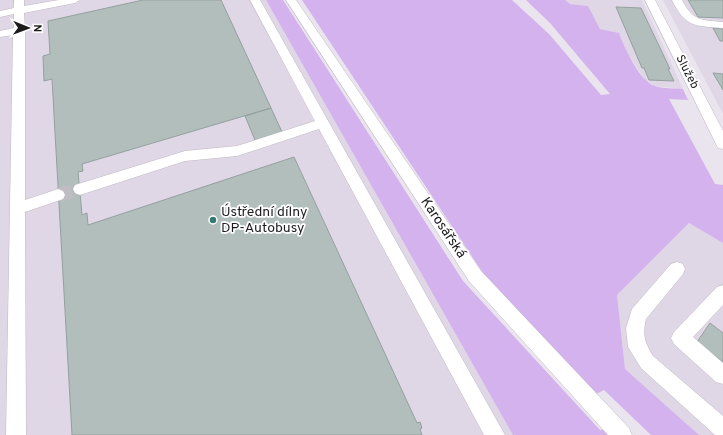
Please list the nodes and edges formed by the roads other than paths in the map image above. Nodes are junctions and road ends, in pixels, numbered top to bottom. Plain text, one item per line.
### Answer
1 (74, 0) edge
2 (255, 0) edge
3 (292, 0) edge
4 (650, 0) edge
5 (677, 0) edge
6 (19, 5) edge
7 (0, 14) edge
8 (723, 25) edge
9 (20, 30) junction
10 (0, 34) edge
11 (323, 123) junction
12 (723, 144) edge
13 (80, 189) tunnel mouth
14 (58, 196) tunnel mouth
15 (18, 208) junction
16 (677, 269) dead end
17 (723, 293) edge
18 (723, 375) edge
19 (723, 429) edge
20 (16, 435) edge
21 (495, 435) edge
22 (622, 435) edge

1 - 6 street
2 - 11 street
3 - 22 street, Karosářská
4 - 12 street, Služeb
5 - 8 street
6 - 7 street
6 - 9 street
9 - 10 street
9 - 15 street
11 - 13 street
11 - 21 street
14 - 15 street
15 - 20 street
16 - 19 street
17 - 18 street

